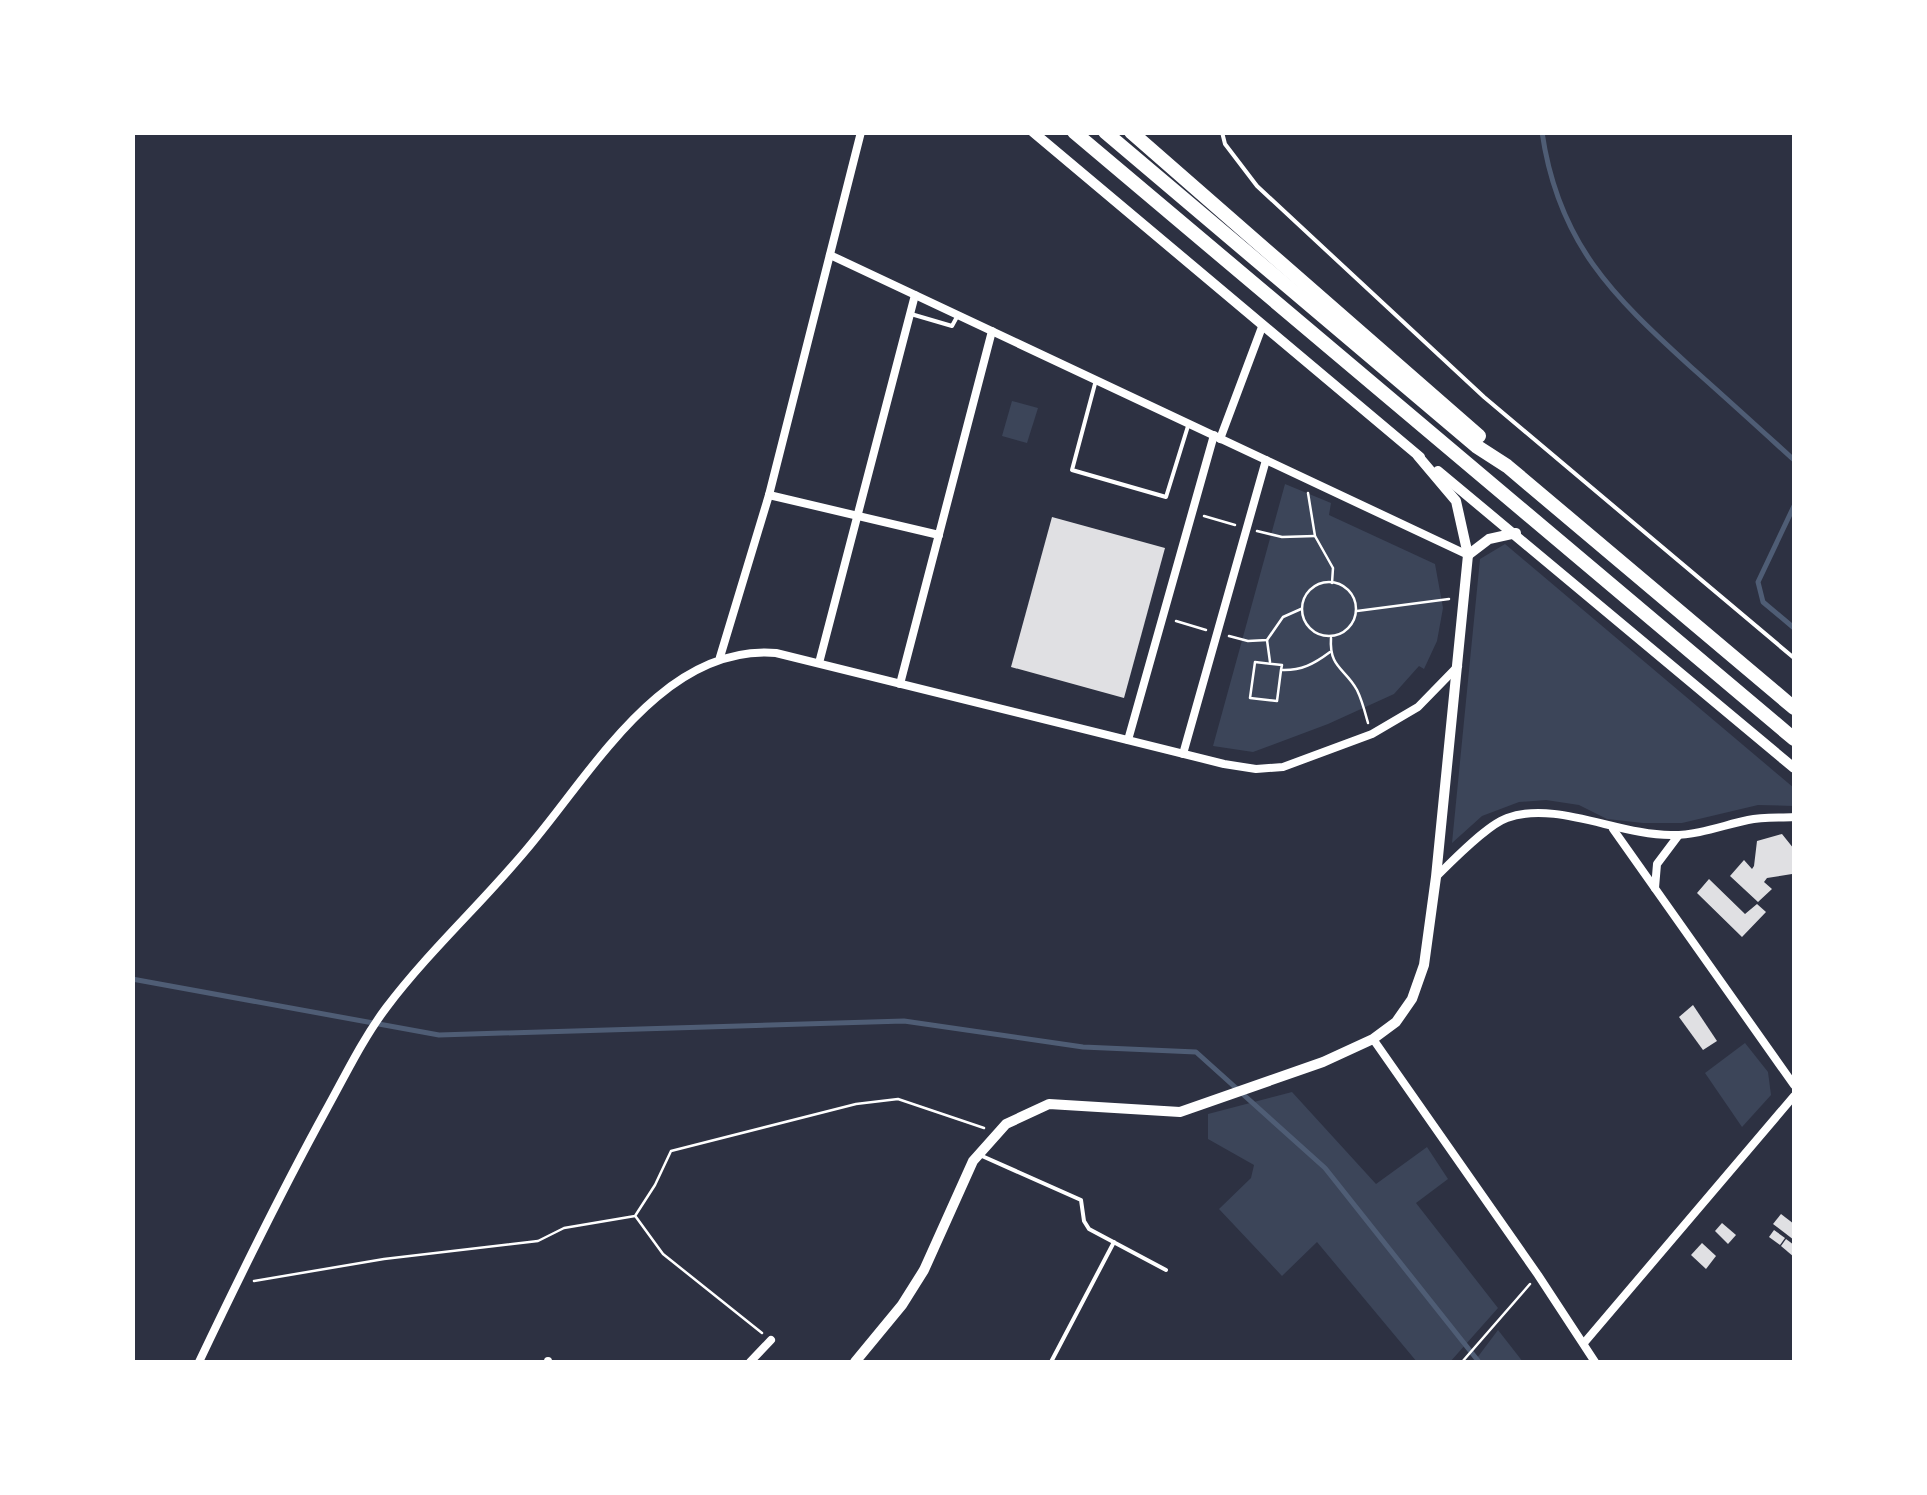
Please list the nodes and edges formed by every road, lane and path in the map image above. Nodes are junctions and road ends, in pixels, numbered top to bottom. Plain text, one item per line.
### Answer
1 (862, 132) edge
2 (1033, 132) edge
3 (1105, 132) edge
4 (1132, 132) edge
5 (1222, 132) edge
6 (1079, 135) edge
7 (1143, 140) edge
8 (830, 255) junction
9 (915, 295) junction
10 (910, 314) junction
11 (958, 315) junction
12 (1262, 327) junction
13 (992, 331) junction
14 (1096, 380) junction
15 (1188, 424) junction
16 (1217, 437) junction
17 (1418, 456) junction
18 (1266, 460) junction
19 (1507, 466) junction
20 (1311, 482) junction
21 (769, 495) junction
22 (858, 516) junction
23 (1516, 533) junction
24 (939, 535) junction
25 (1468, 555) junction
26 (1332, 583) junction
27 (1465, 598) junction
28 (1302, 609) junction
29 (1355, 612) junction
30 (1163, 617) junction
31 (1217, 633) junction
32 (1331, 636) junction
33 (1268, 640) junction
34 (1330, 652) junction
35 (720, 658) junction
36 (1794, 658) edge
37 (819, 663) junction
38 (1270, 664) junction
39 (1458, 666) junction
40 (1281, 670) junction
41 (900, 684) junction
42 (1794, 708) edge
43 (1372, 734) junction
44 (1794, 739) edge
45 (1128, 740) junction
46 (1183, 754) junction
47 (1794, 768) edge
48 (1794, 817) edge
49 (1612, 828) junction
50 (1678, 836) junction
51 (1436, 877) junction
52 (1655, 888) junction
53 (1372, 1039) junction
54 (1794, 1085) edge
55 (1794, 1096) edge
56 (995, 1132) junction
57 (978, 1154) junction
58 (635, 1216) junction
59 (1114, 1242) junction
60 (1166, 1270) dead end
61 (1538, 1275) junction
62 (239, 1278) junction
63 (771, 1340) joint
64 (1584, 1342) junction
65 (199, 1362) edge
66 (750, 1362) edge
67 (855, 1362) edge
68 (1052, 1362) edge
69 (1462, 1362) edge
70 (1595, 1362) edge

1 - 8 street
2 - 12 street
3 - 19 highway
4 - 7 highway
5 - 36 lane
6 - 44 highway
7 - 19 highway
8 - 9 street
8 - 21 street
9 - 10 street
9 - 11 street
10 - 11 lane
10 - 22 street
11 - 13 street
12 - 16 street
12 - 17 street
13 - 14 street
13 - 24 street
14 - 15 street
14 - 15 lane
15 - 16 street
16 - 18 street
16 - 30 street
17 - 23 street
17 - 25 street
18 - 20 street
18 - 31 street
19 - 42 highway
20 - 25 street
20 - 26 path
21 - 22 street
21 - 35 street
22 - 24 street
22 - 37 street
23 - 25 street
23 - 47 street
24 - 41 street
25 - 27 street
26 - 28 path
26 - 29 path
27 - 29 path
27 - 39 street
28 - 32 path
28 - 33 path
29 - 32 path
30 - 31 path
30 - 45 street
31 - 33 path
31 - 46 street
32 - 34 path
33 - 38 path
34 - 40 path
34 - 43 path
35 - 37 street
35 - 62 street
37 - 41 street
38 - 40 path
38 - 40 path
39 - 43 street
39 - 51 street
41 - 45 street
43 - 46 street
45 - 46 street
48 - 50 street
49 - 50 street
49 - 51 street
49 - 52 street
50 - 52 street
51 - 53 street
52 - 54 street
53 - 56 street
53 - 61 street
55 - 64 street
56 - 57 street
56 - 58 path
57 - 59 lane
57 - 67 street
58 - 62 path
58 - 63 path
59 - 60 lane
59 - 68 lane
61 - 64 street
61 - 69 path
62 - 65 street
63 - 66 street
64 - 70 street

